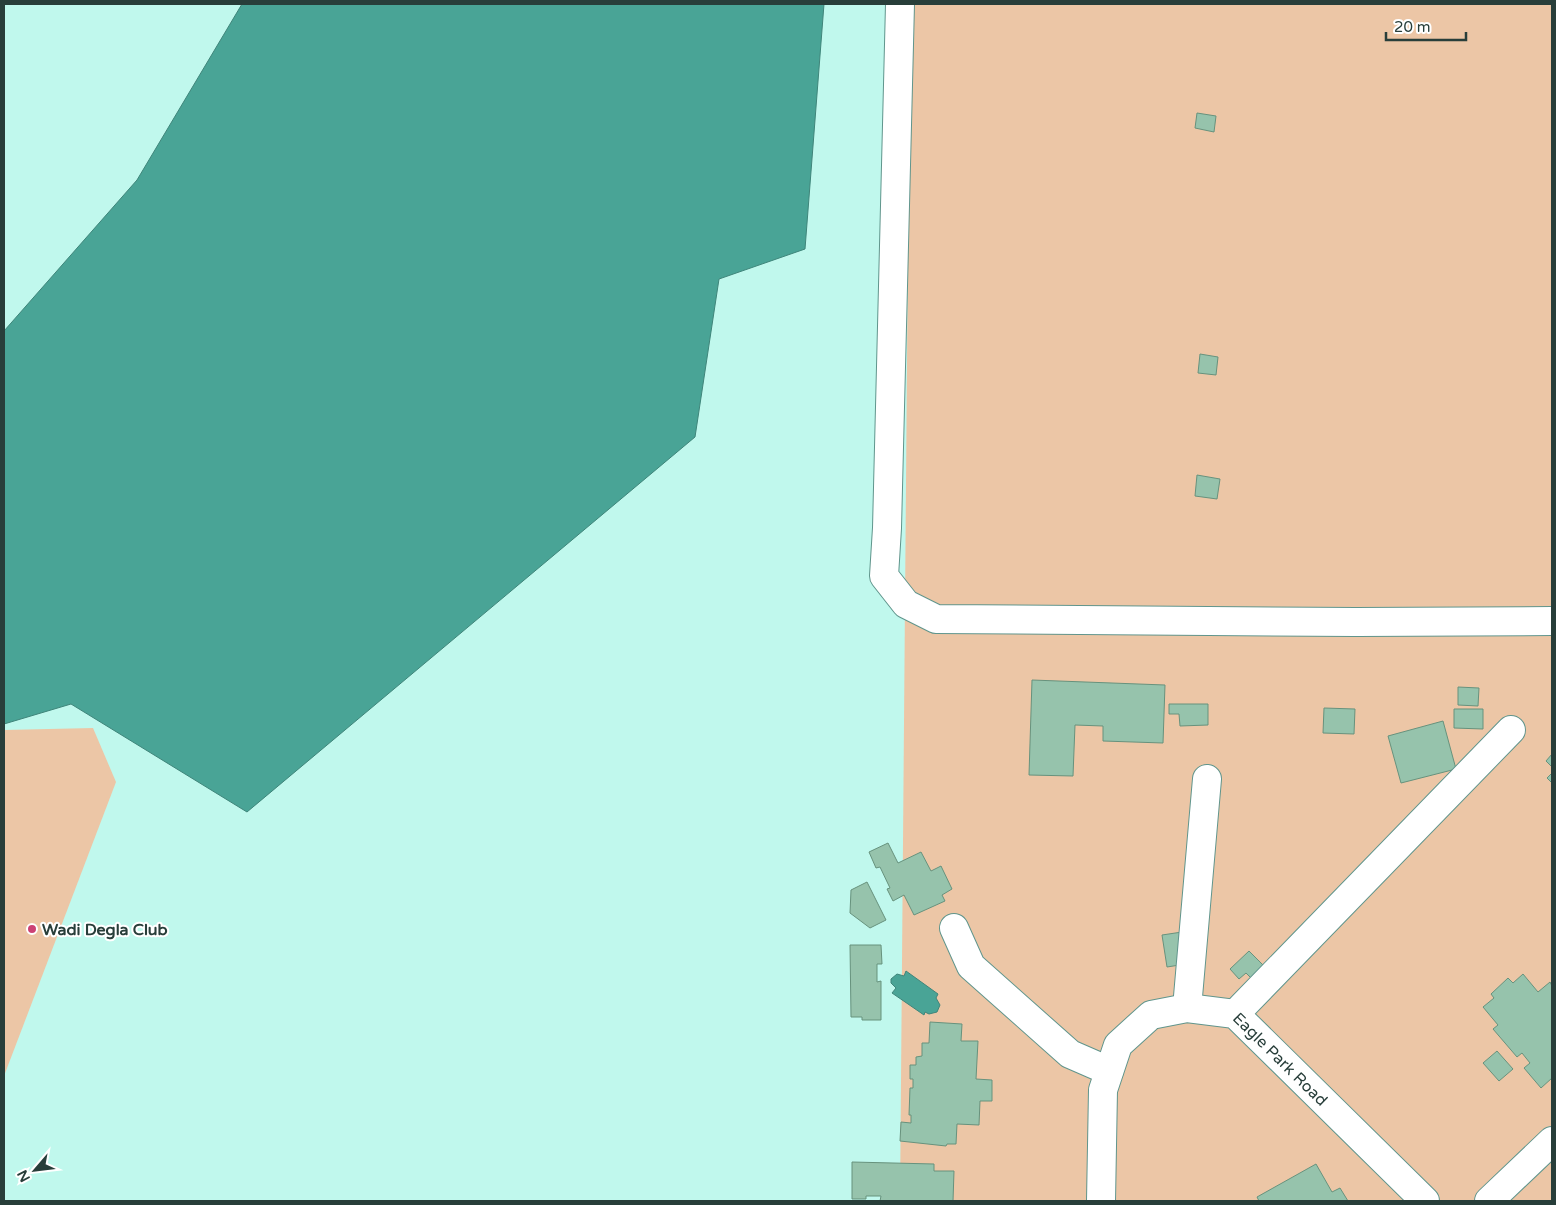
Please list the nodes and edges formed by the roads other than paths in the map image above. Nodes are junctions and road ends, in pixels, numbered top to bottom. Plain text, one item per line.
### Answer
1 (900, 4) edge
2 (1552, 620) edge
3 (1511, 730) dead end
4 (1207, 779) dead end
5 (954, 928) dead end
6 (1187, 1008) junction
7 (1235, 1014) junction
8 (1109, 1071) junction
9 (1552, 1142) edge
10 (1101, 1201) edge
11 (1425, 1201) edge
12 (1489, 1201) edge

1 - 2 street
3 - 7 street
4 - 6 street
5 - 8 street
6 - 7 street, Eagle Park Road
6 - 8 street, Eagle Park Road
7 - 11 street, Eagle Park Road
8 - 10 street, Eagle Park Road
9 - 12 street

